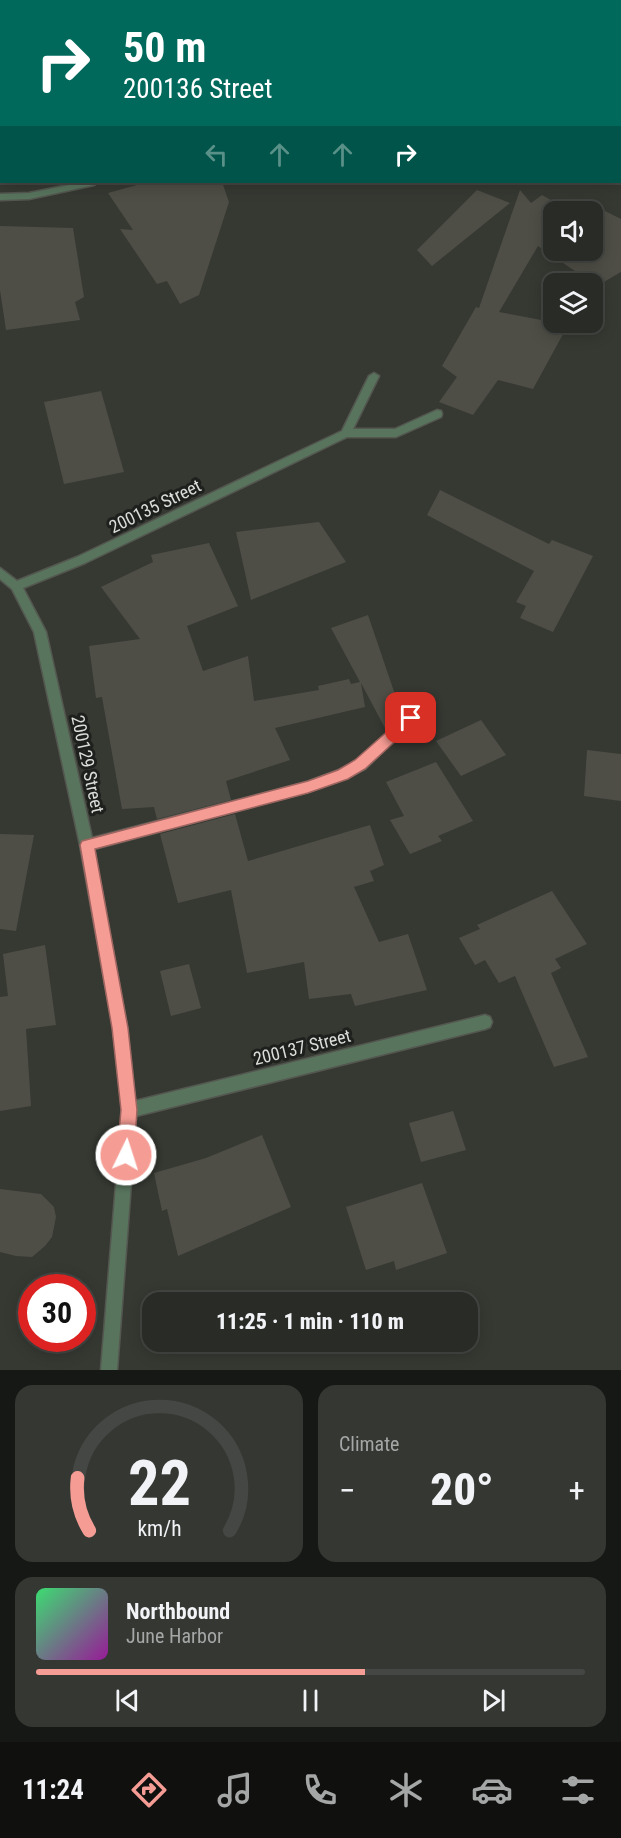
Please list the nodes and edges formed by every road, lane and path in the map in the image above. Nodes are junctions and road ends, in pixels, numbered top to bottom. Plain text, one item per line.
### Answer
1 (89, 183) edge
2 (0, 197) edge
3 (374, 376) dead end
4 (437, 414) dead end
5 (346, 433) junction
6 (0, 572) edge
7 (16, 586) junction
8 (411, 718) dead end
9 (87, 845) junction
10 (484, 1022) dead end
11 (129, 1110) junction
12 (110, 1370) edge

1 - 2 street
3 - 5 street
4 - 5 street
5 - 7 street, 200135 Street
6 - 7 street, 200129 Street
7 - 9 street, 200129 Street
8 - 9 street
9 - 11 street, 200129 Street
10 - 11 street, 200137 Street
11 - 12 street, 200129 Street

